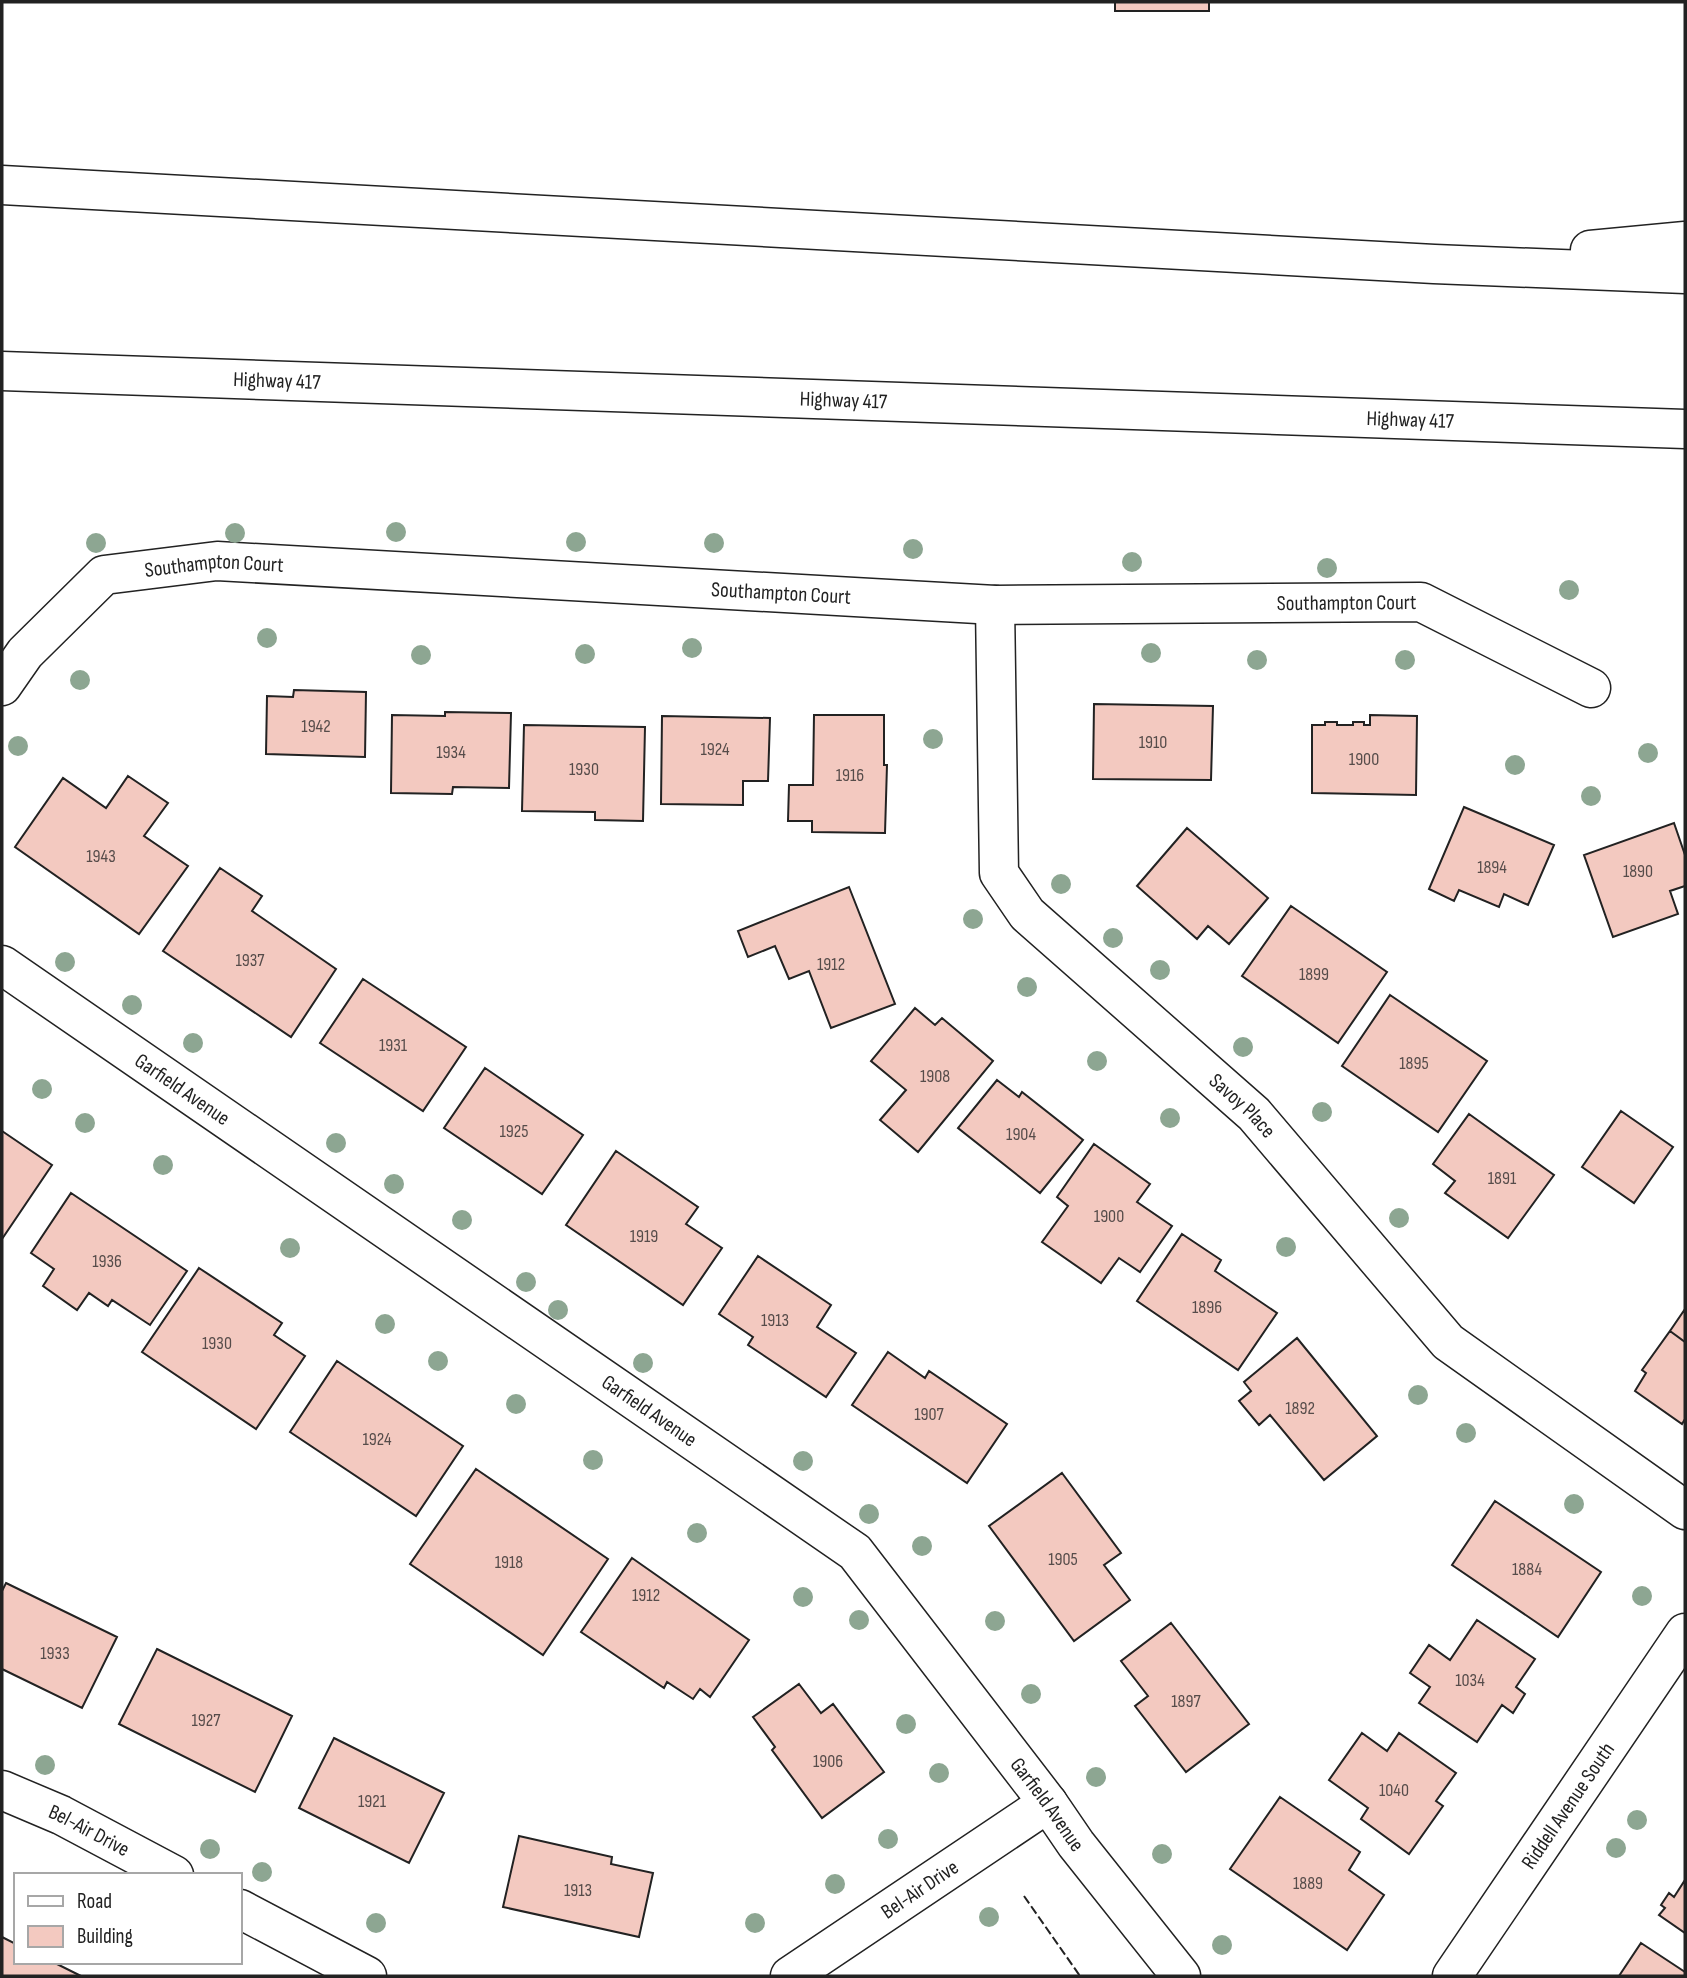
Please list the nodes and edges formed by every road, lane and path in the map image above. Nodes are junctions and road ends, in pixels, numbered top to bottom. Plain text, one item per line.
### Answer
1 (2, 185) edge
2 (1685, 241) edge
3 (1434, 264) junction
4 (1685, 274) edge
5 (2, 371) edge
6 (1685, 429) edge
7 (996, 605) junction
8 (2, 686) edge
9 (1591, 688) dead end
10 (2, 965) edge
11 (1685, 1510) edge
12 (1685, 1633) edge
13 (2, 1790) edge
14 (1048, 1803) junction
15 (170, 1873) edge
16 (242, 1910) edge
17 (367, 1976) edge
18 (790, 1976) edge
19 (1181, 1976) edge
20 (1452, 1976) edge

1 - 3 main road
2 - 3 main road
3 - 4 main road
5 - 6 main road, Highway 417
7 - 8 main road, Southampton Court
7 - 9 main road, Southampton Court
7 - 11 main road, Savoy Place
10 - 14 main road, Garfield Avenue
12 - 20 main road, Riddell Avenue South
13 - 15 main road, Bel-Air Drive
14 - 18 main road, Bel-Air Drive
14 - 19 main road, Garfield Avenue
16 - 17 main road

